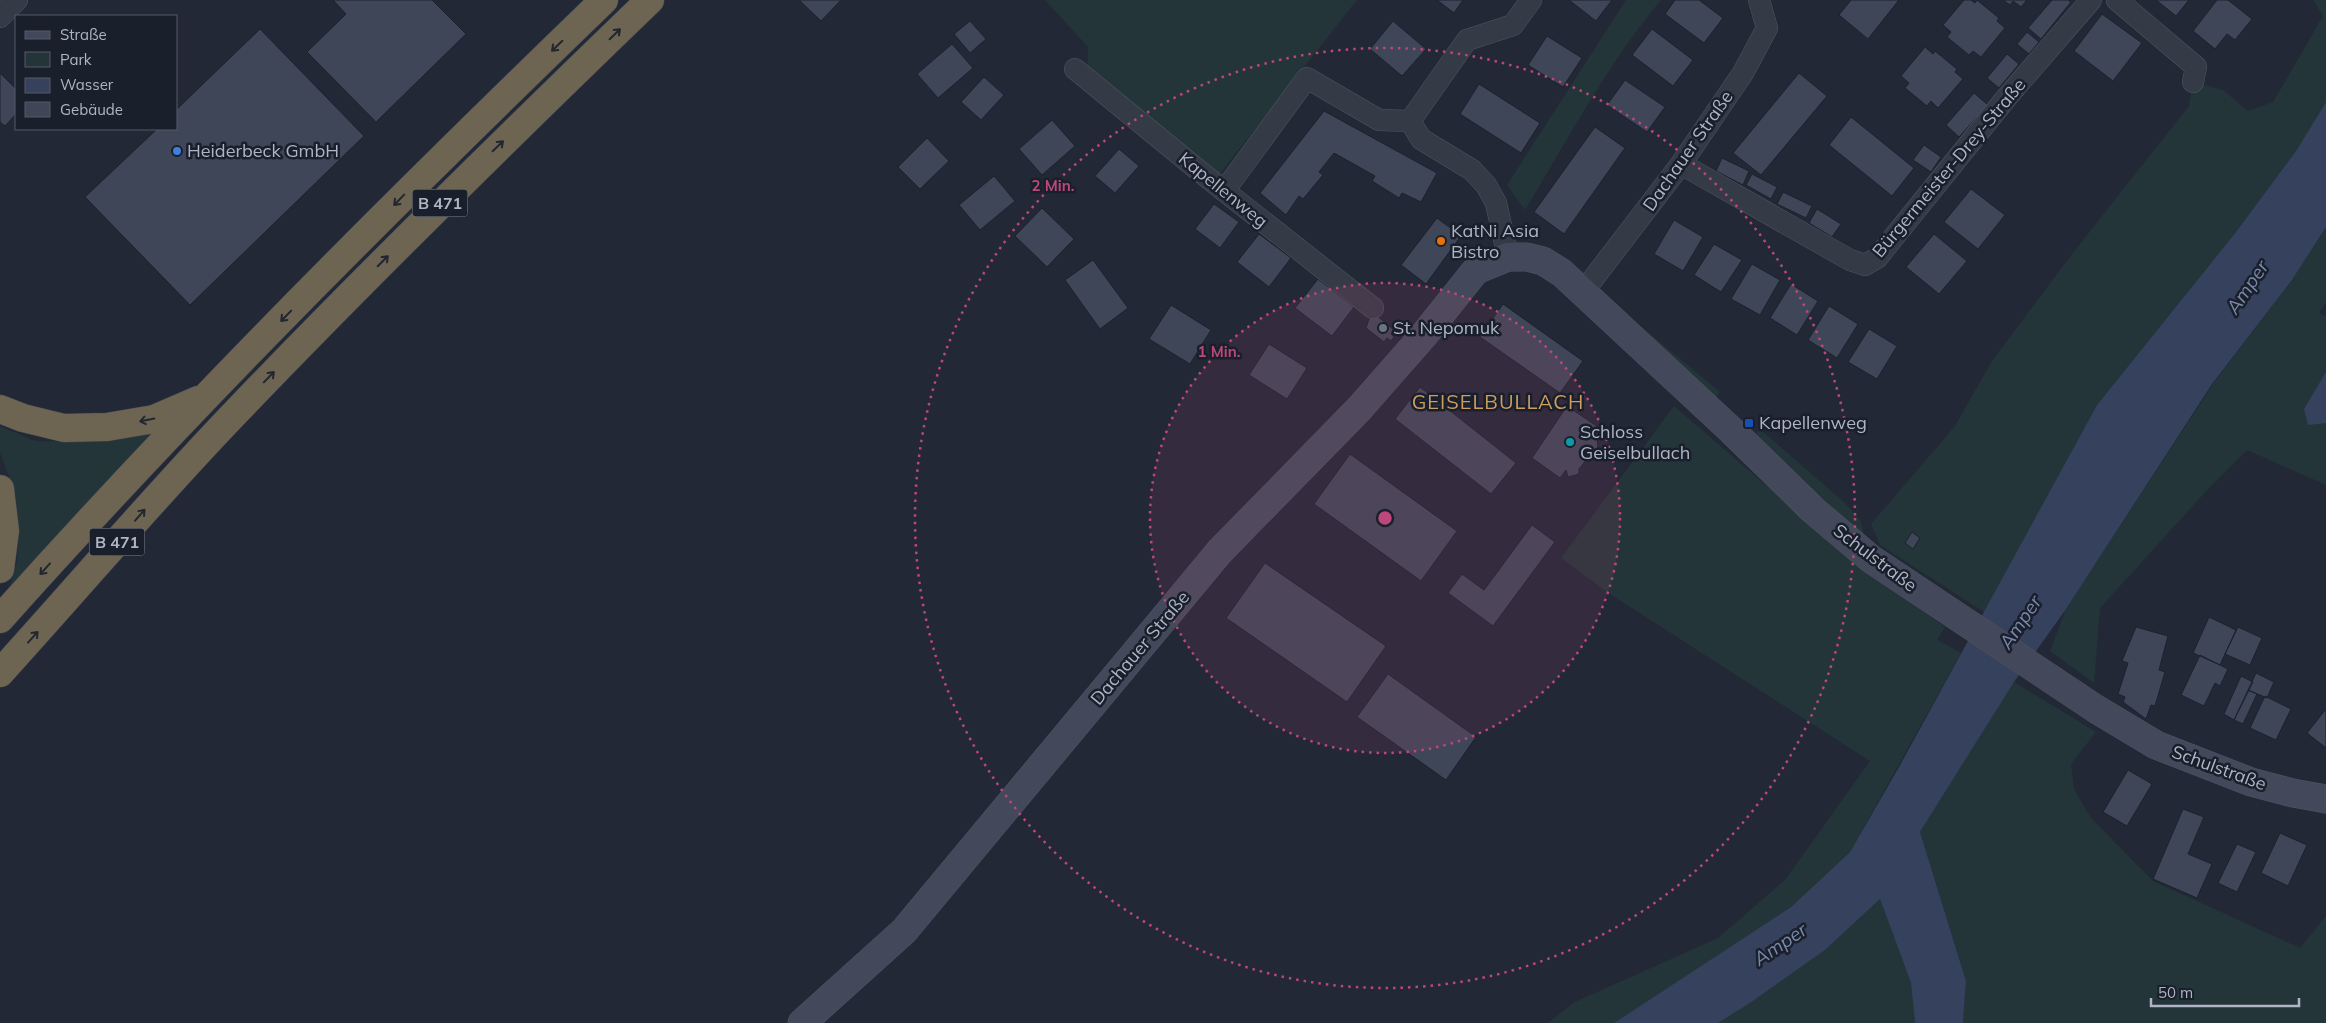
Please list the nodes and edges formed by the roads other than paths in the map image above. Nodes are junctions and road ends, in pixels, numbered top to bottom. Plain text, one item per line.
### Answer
1 (17, 0) edge
2 (604, 0) edge
3 (650, 0) edge
4 (1531, 0) edge
5 (1759, 0) edge
6 (2091, 0) edge
7 (2117, 0) edge
8 (0, 17) edge
9 (1075, 68) dead end
10 (2193, 82) dead end
11 (1410, 121) junction
12 (1681, 164) junction
13 (1224, 191) junction
14 (1508, 257) junction
15 (1476, 270) joint
16 (1583, 292) junction
17 (1373, 308) dead end
18 (208, 396) junction
19 (0, 409) edge
20 (0, 489) edge
21 (0, 569) edge
22 (0, 619) edge
23 (0, 673) edge
24 (2326, 799) edge
25 (802, 1023) edge

1 - 8 street
2 -> 18 highway, B 471
23 -> 3 highway, B 471
4 - 11 street
5 - 12 street, Dachauer Straße
6 - 12 street, Bürgermeister-Drey-Straße
7 - 10 street
9 - 13 street, Kapellenweg
11 - 13 street
11 - 14 street
12 - 16 street, Dachauer Straße
13 - 17 street, Kapellenweg
14 - 15 street, Schulstraße
14 - 16 street, Schulstraße
15 - 25 street, Dachauer Straße
16 - 24 street, Schulstraße
18 -> 19 highway
18 -> 22 highway, B 471
20 - 21 highway

